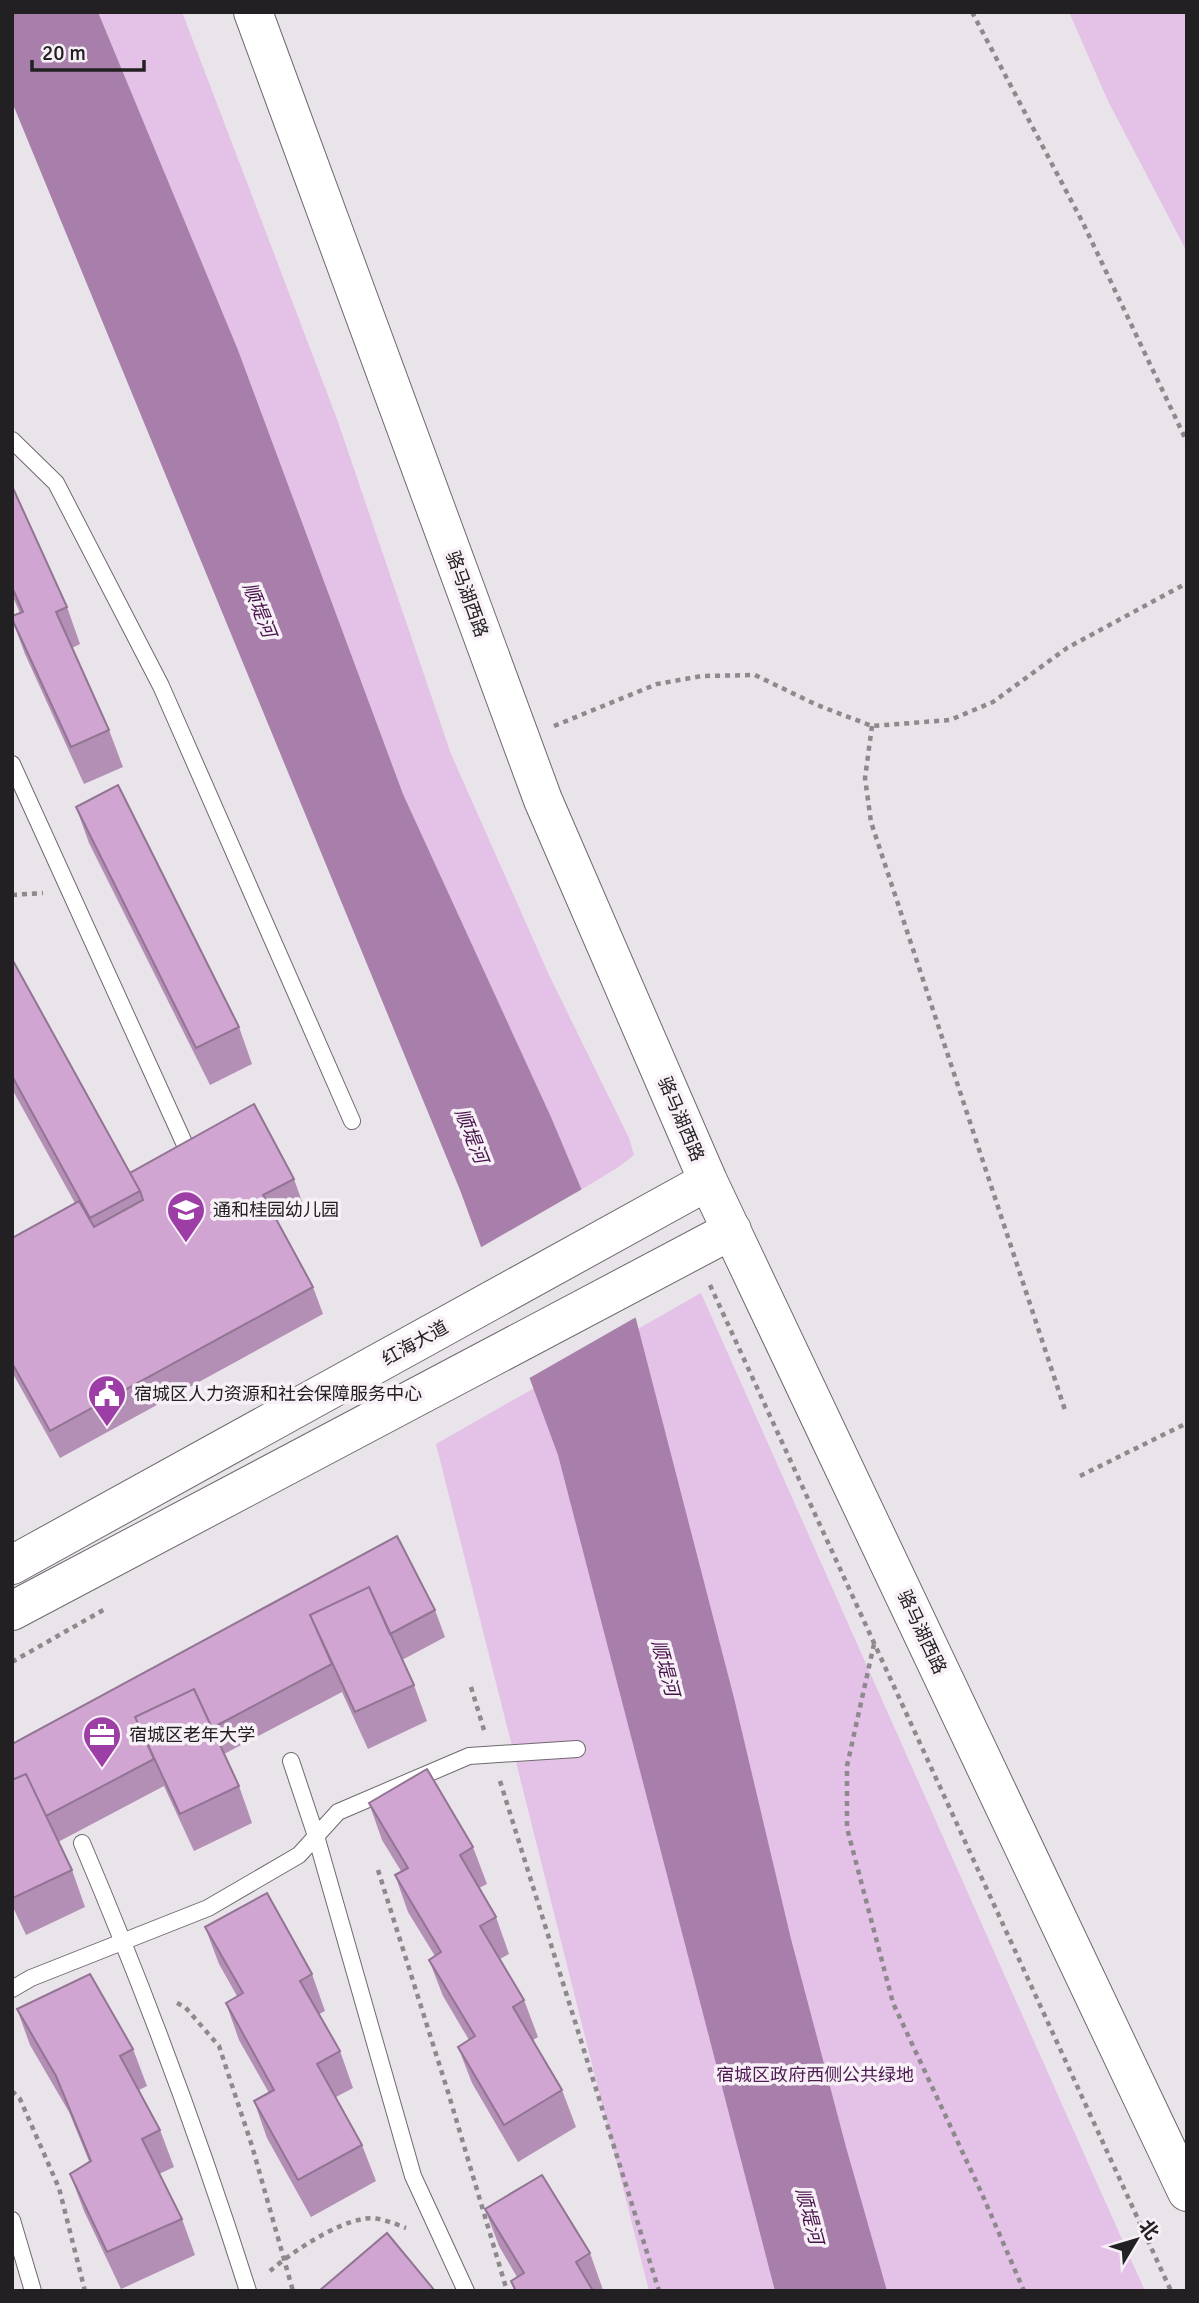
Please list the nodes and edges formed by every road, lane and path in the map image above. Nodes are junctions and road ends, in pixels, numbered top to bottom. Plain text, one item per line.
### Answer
1 (253, 12) edge
2 (972, 12) edge
3 (12, 440) edge
4 (1187, 442) edge
5 (1187, 583) edge
6 (872, 726) junction
7 (521, 740) junction
8 (12, 764) edge
9 (352, 1121) dead end
10 (186, 1147) edge
11 (708, 1181) junction
12 (732, 1230) junction
13 (680, 1257) junction
14 (1065, 1410) dead end
15 (1187, 1423) edge
16 (1080, 1476) dead end
17 (12, 1565) edge
18 (12, 1611) edge
19 (874, 1643) junction
20 (471, 1687) dead end
21 (577, 1749) dead end
22 (492, 1754) junction
23 (291, 1761) dead end
24 (316, 1836) junction
25 (82, 1843) dead end
26 (378, 1870) dead end
27 (124, 1941) junction
28 (139, 1983) junction
29 (12, 1989) edge
30 (12, 2091) edge
31 (1187, 2192) edge
32 (12, 2220) edge
33 (449, 2253) junction
34 (285, 2258) junction
35 (247, 2290) edge
36 (33, 2291) edge
37 (85, 2291) edge
38 (293, 2291) edge
39 (466, 2291) edge
40 (507, 2291) edge
41 (659, 2291) edge
42 (1024, 2291) edge
43 (1171, 2291) edge

1 - 7 street, 骆马湖西路
2 - 4 path
3 - 9 lane
5 - 6 path
6 - 7 path
6 - 14 path
7 - 11 street, 骆马湖西路
8 - 10 lane
11 - 12 street, 骆马湖西路
11 - 17 street, 红海大道
12 - 13 street
12 - 31 street, 骆马湖西路
13 - 18 street
13 - 19 path
15 - 16 path
19 - 42 path
19 - 43 path
20 - 22 path
21 - 22 lane
22 - 24 lane
22 - 41 path
23 - 24 lane
24 - 27 lane
24 - 33 lane
25 - 27 lane
26 - 40 path
27 - 28 lane
27 - 29 lane
28 - 34 path
28 - 35 lane
30 - 37 path
32 - 36 lane
33 - 34 path
33 - 39 lane
34 - 35 path
34 - 38 path

